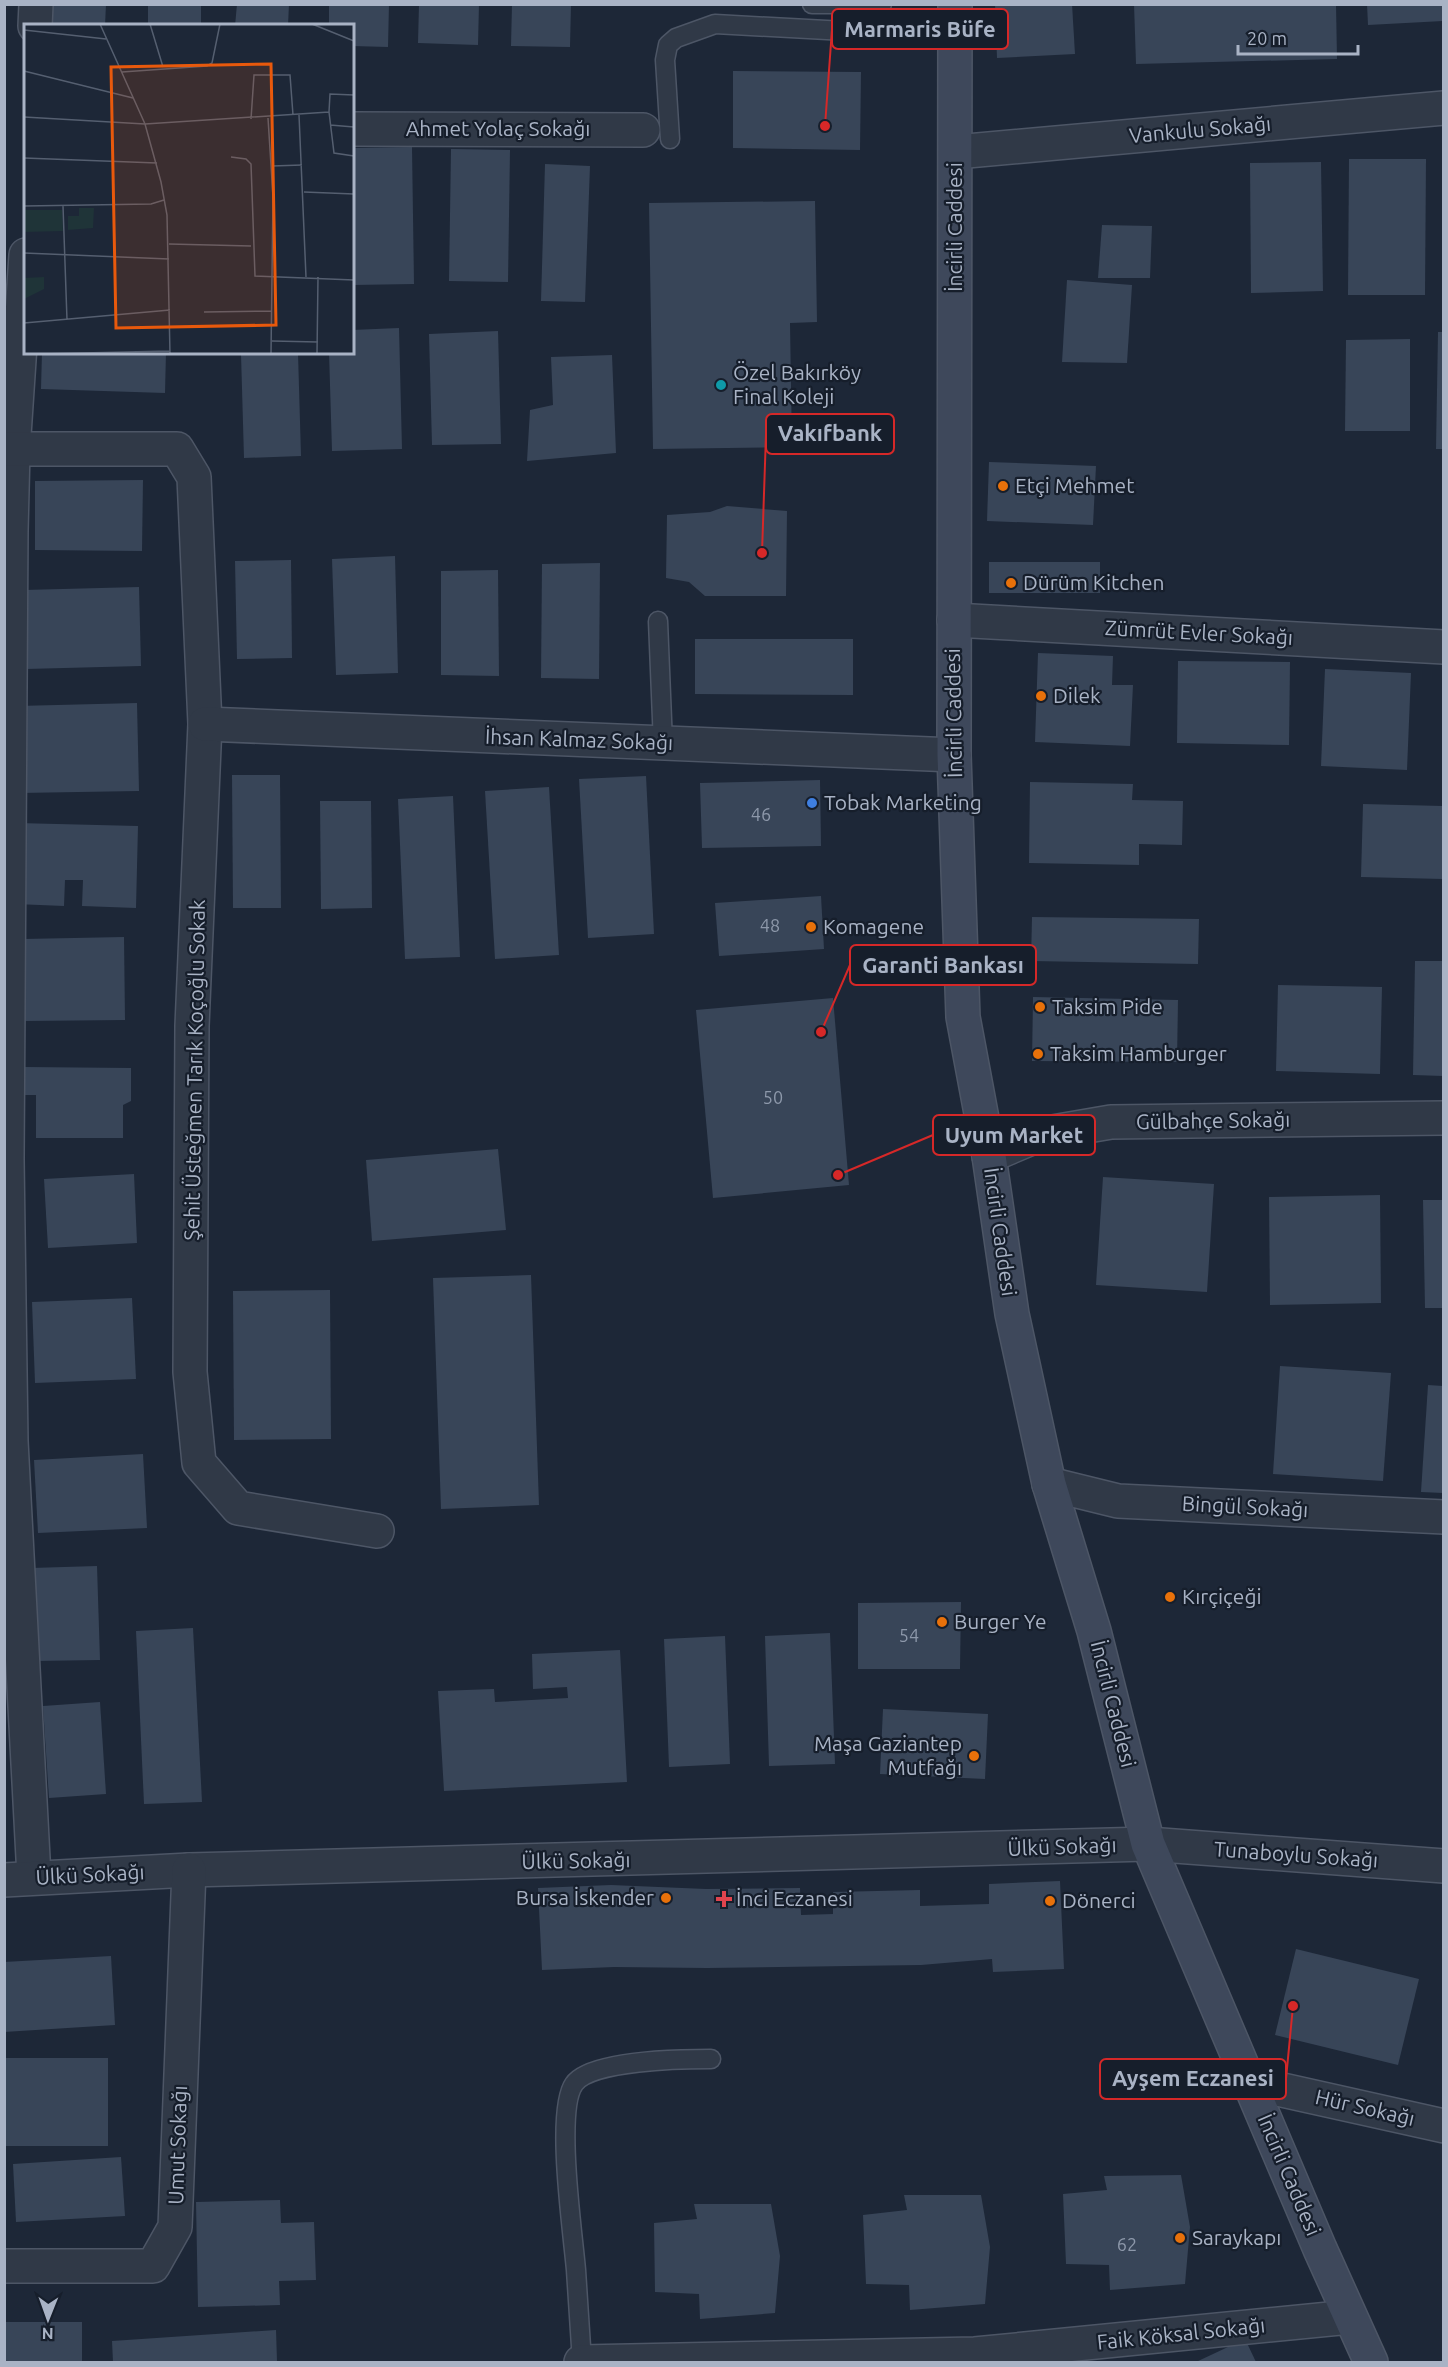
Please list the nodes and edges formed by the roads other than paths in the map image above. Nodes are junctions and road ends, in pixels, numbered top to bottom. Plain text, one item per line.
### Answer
1 (36, 4) edge
2 (812, 4) edge
3 (882, 4) edge
4 (955, 4) edge
5 (35, 24) edge
6 (956, 37) junction
7 (1443, 108) edge
8 (354, 129) edge
9 (656, 135) joint
10 (956, 152) junction
11 (24, 278) edge
12 (9, 449) edge
13 (954, 620) junction
14 (658, 621) dead end
15 (1443, 647) edge
16 (205, 724) junction
17 (663, 744) junction
18 (954, 755) junction
19 (1443, 1118) edge
20 (989, 1156) junction
21 (8, 1441) edge
22 (1048, 1484) junction
23 (1443, 1517) edge
24 (377, 1531) dead end
25 (1148, 1844) junction
26 (1443, 1866) edge
27 (189, 1870) junction
28 (19, 1879) edge
29 (711, 2059) dead end
30 (1251, 2083) junction
31 (1443, 2126) edge
32 (4, 2266) edge
33 (1350, 2317) junction
34 (976, 2358) edge
35 (581, 2362) edge
36 (1371, 2362) edge

1 - 5 street
2 - 3 lane
4 - 6 main road, İncirli Caddesi
6 - 9 lane
6 - 10 main road, İncirli Caddesi
7 - 10 street, Vankulu Sokağı
8 - 9 street, Ahmet Yolaç Sokağı
10 - 13 main road, İncirli Caddesi
11 - 12 street
12 - 16 street, Şehit Üsteğmen Tarık Koçoğlu Sokak
12 - 21 street
13 - 15 street, Zümrüt Evler Sokağı
13 - 18 main road, İncirli Caddesi
14 - 17 lane
16 - 17 street, İhsan Kalmaz Sokağı
16 - 24 street, Şehit Üsteğmen Tarık Koçoğlu Sokak
17 - 18 street, İhsan Kalmaz Sokağı
18 - 20 main road, İncirli Caddesi
19 - 20 street, Gülbahçe Sokağı
20 - 22 main road, İncirli Caddesi
21 - 28 street
22 - 23 street, Bingül Sokağı
22 - 25 main road, İncirli Caddesi
25 - 26 street, Tunaboylu Sokağı
25 - 27 street, Ülkü Sokağı
25 - 30 main road, İncirli Caddesi
27 - 28 street, Ülkü Sokağı
27 - 32 street, Umut Sokağı
29 - 35 lane
30 - 31 street, Hür Sokağı
30 - 33 main road, İncirli Caddesi
33 - 34 street, Faik Köksal Sokağı
33 - 36 main road, İncirli Caddesi
34 - 35 street, Faik Köksal Sokağı

